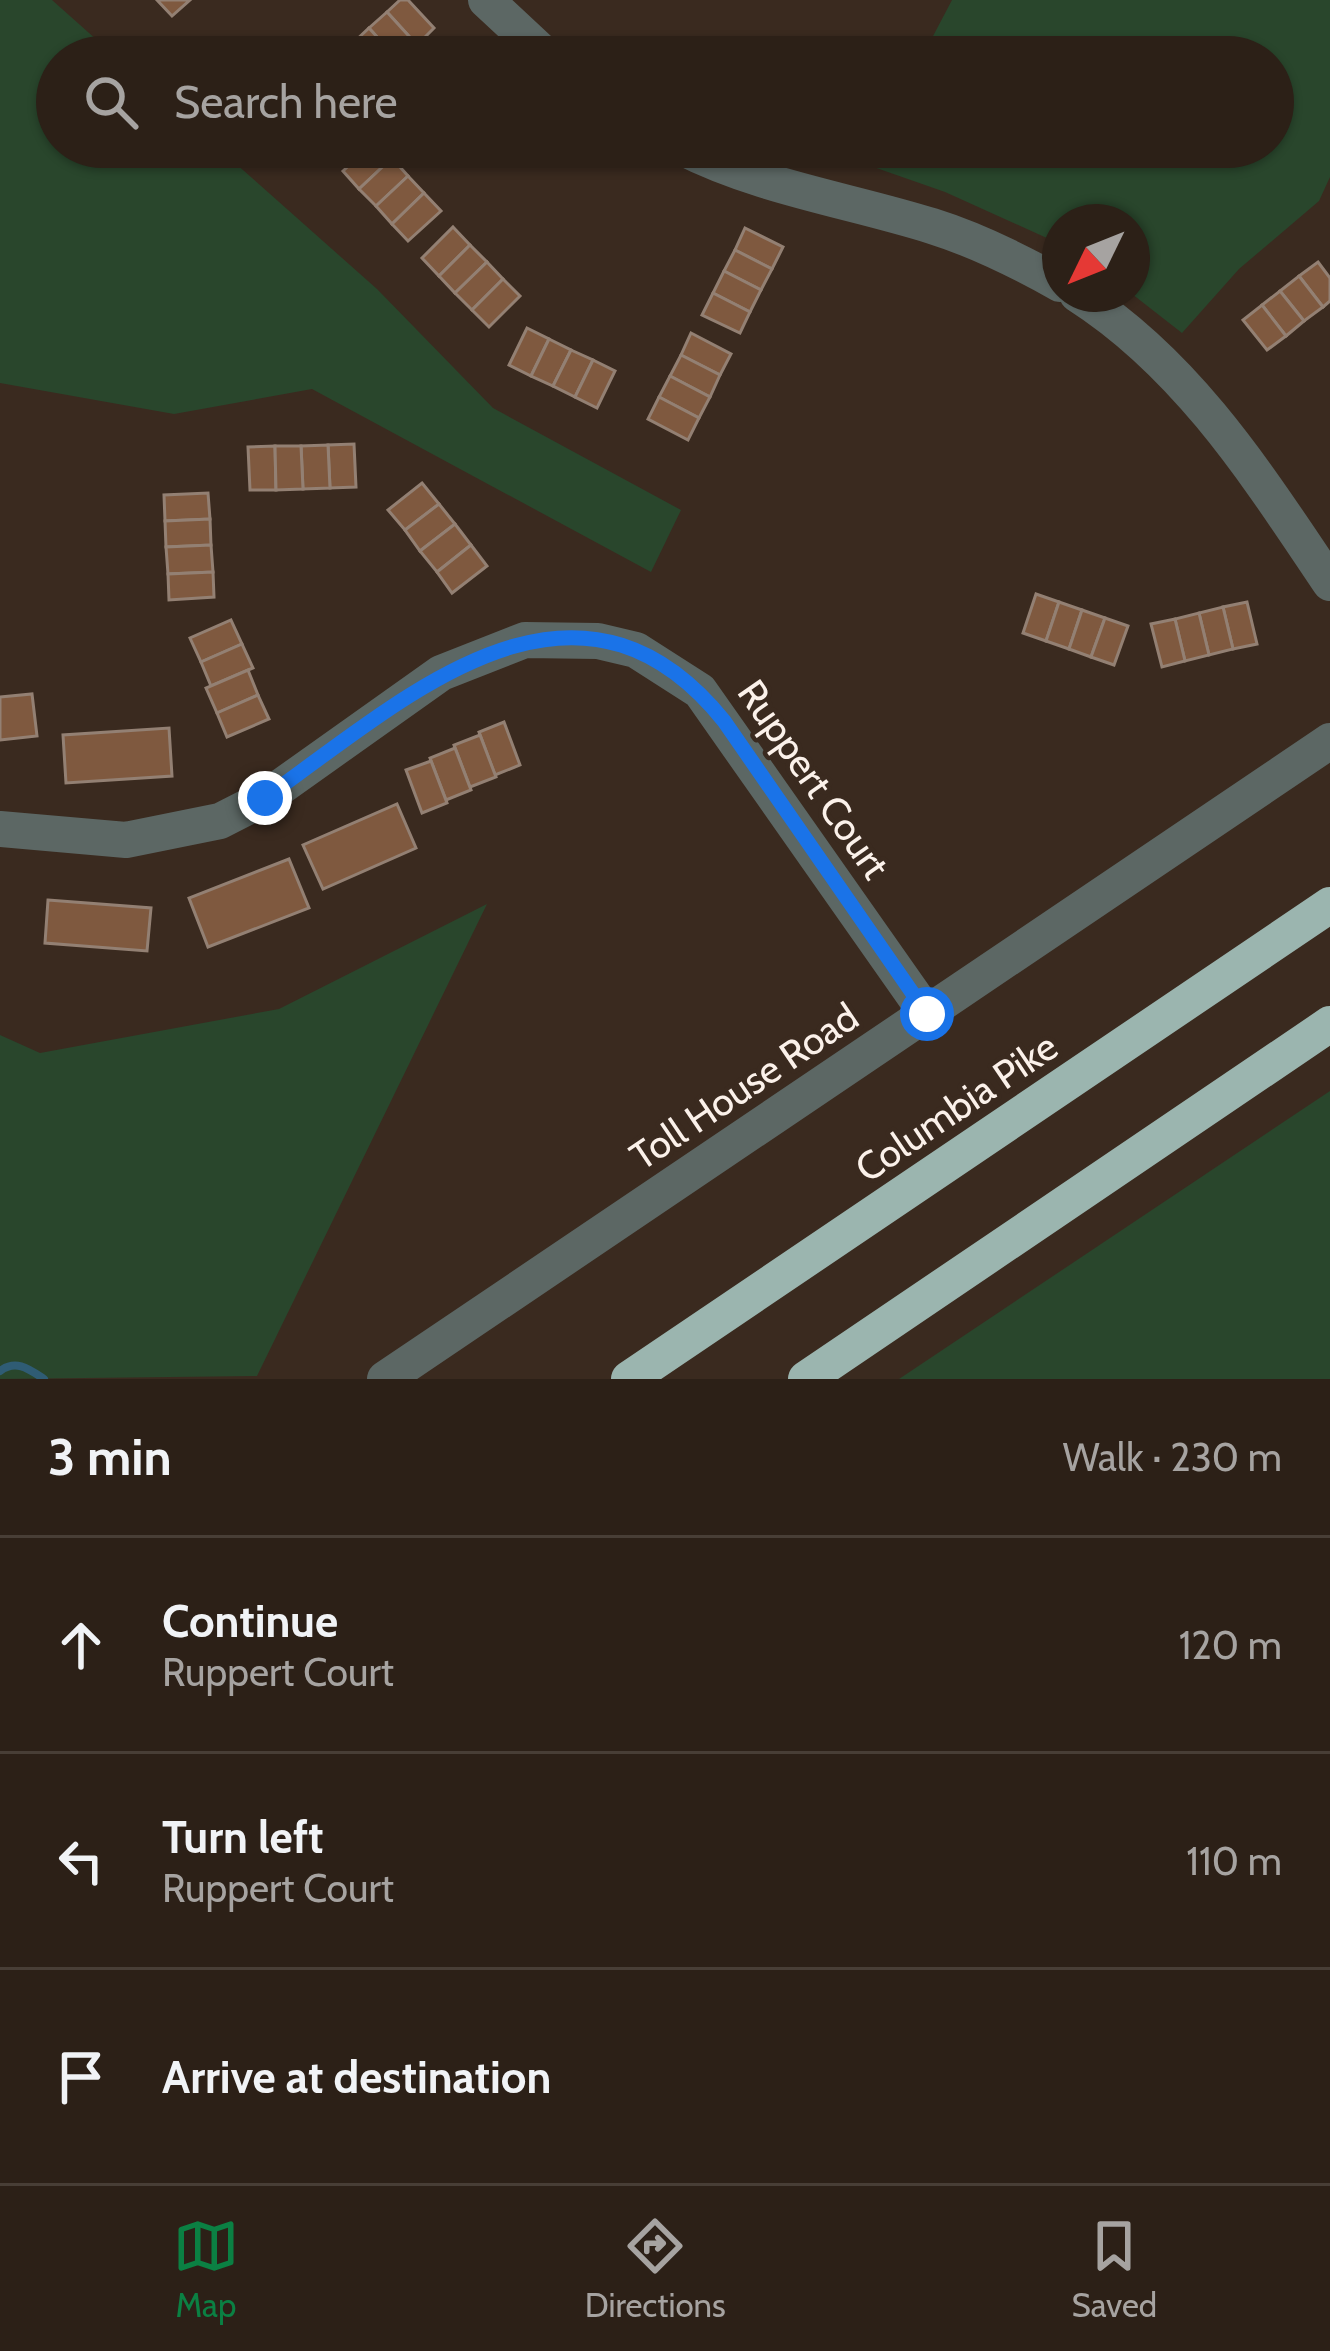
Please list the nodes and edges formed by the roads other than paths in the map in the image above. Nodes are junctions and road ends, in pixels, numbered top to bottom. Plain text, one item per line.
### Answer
1 (486, 0) edge
2 (525, 36) edge
3 (738, 168) edge
4 (1042, 274) edge
5 (1102, 312) edge
6 (1330, 583) edge
7 (1330, 742) edge
8 (0, 829) edge
9 (1330, 905) edge
10 (927, 1014) junction
11 (1330, 1024) edge
12 (385, 1379) edge
13 (629, 1379) edge
14 (806, 1379) edge

1 - 2 street
3 - 4 street
5 - 6 street
7 - 10 street, Toll House Road
8 - 10 street, Ruppert Court
9 - 13 highway, Columbia Pike
10 - 12 street, Toll House Road
11 - 14 highway

